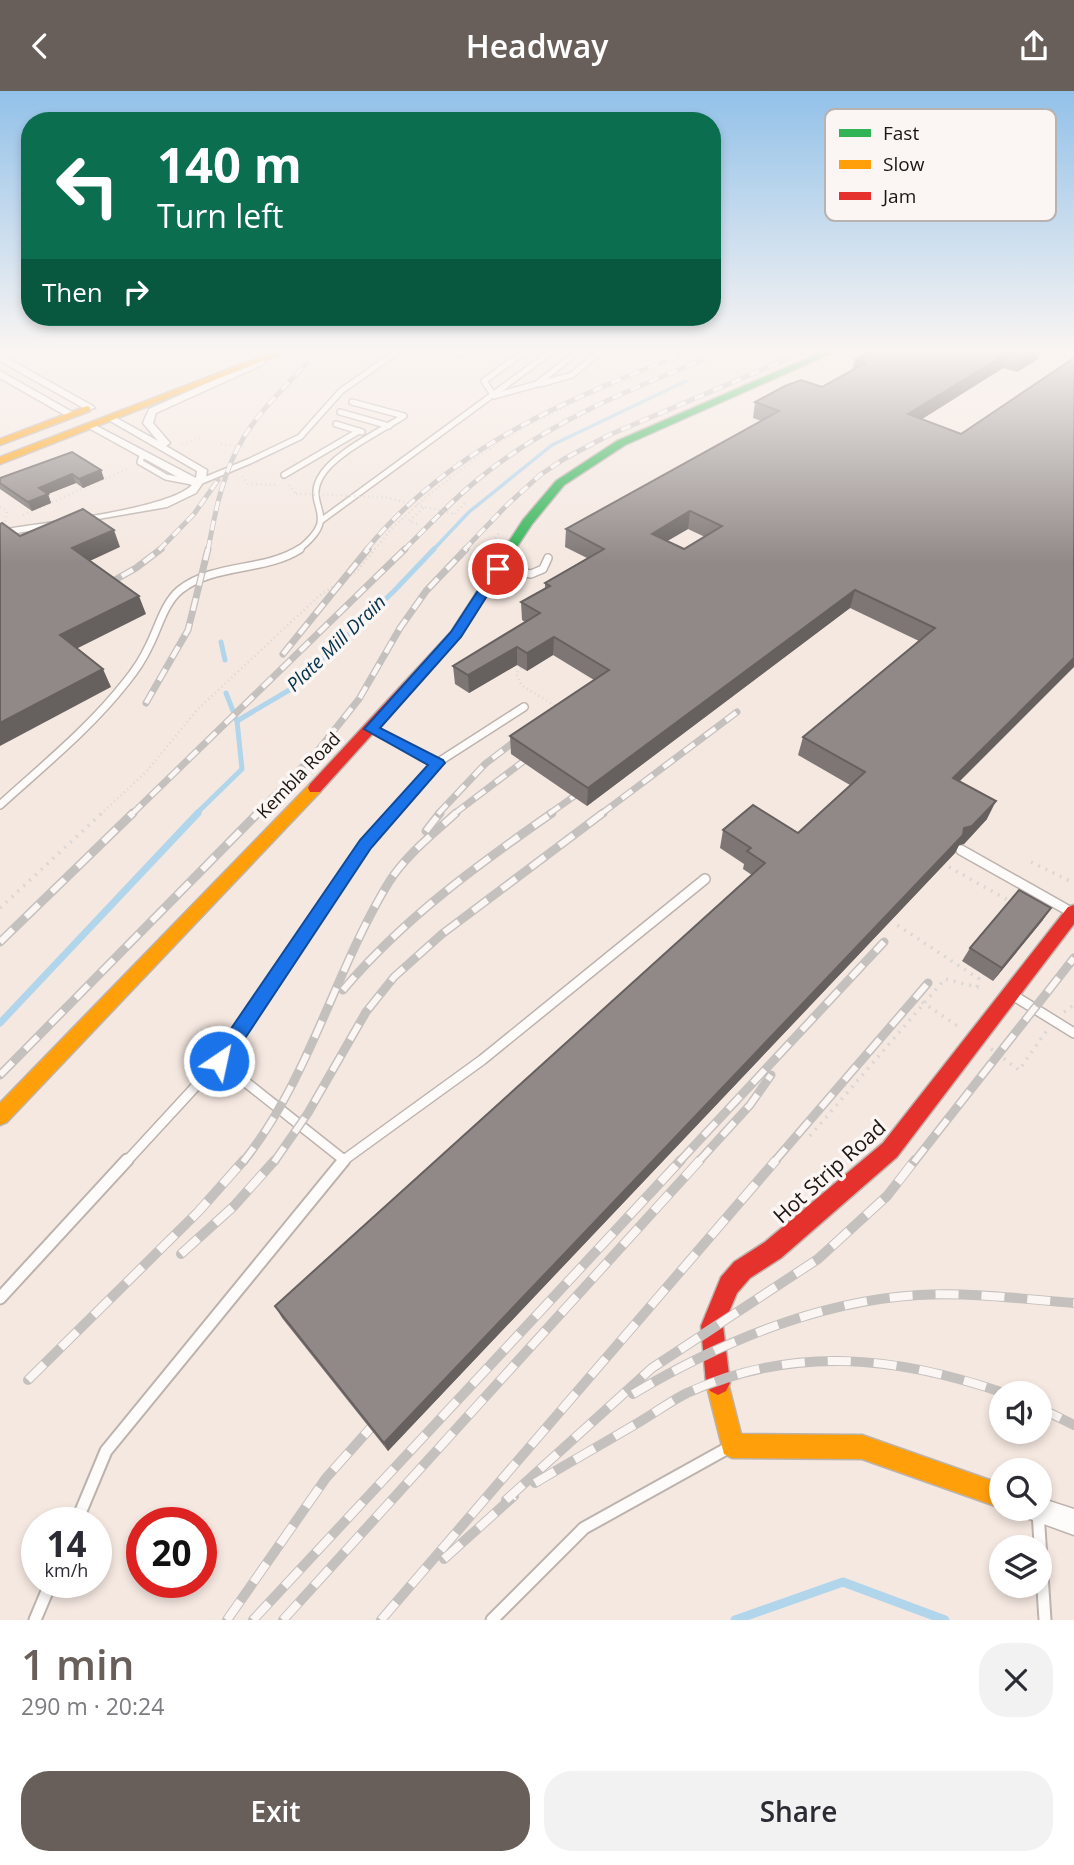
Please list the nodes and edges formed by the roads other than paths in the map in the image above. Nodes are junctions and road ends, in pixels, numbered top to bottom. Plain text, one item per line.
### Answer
1 (57, 420) edge
2 (80, 420) edge
3 (94, 420) edge
4 (122, 420) edge
5 (148, 420) edge
6 (315, 420) edge
7 (369, 420) edge
8 (397, 420) edge
9 (459, 420) edge
10 (673, 420) edge
11 (336, 424) dead end
12 (90, 426) junction
13 (389, 426) junction
14 (359, 431) junction
15 (374, 436) junction
16 (0, 442) edge
17 (176, 449) junction
18 (142, 456) junction
19 (156, 459) junction
20 (0, 461) edge
21 (284, 475) dead end
22 (197, 483) junction
23 (322, 520) junction
24 (2, 528) edge
25 (548, 558) dead end
26 (498, 569) junction
27 (524, 708) dead end
28 (371, 729) junction
29 (438, 763) junction
30 (0, 805) edge
31 (961, 850) edge
32 (705, 879) dead end
33 (1073, 912) edge
34 (1011, 993) junction
35 (1074, 1033) edge
36 (219, 1061) junction
37 (0, 1116) edge
38 (344, 1160) junction
39 (0, 1298) edge
40 (732, 1446) junction
41 (989, 1492) edge
42 (83, 1507) edge
43 (1052, 1514) edge
44 (1038, 1521) edge
45 (1074, 1522) edge
46 (44, 1598) edge
47 (35, 1620) edge
48 (492, 1620) edge
49 (1045, 1620) edge

1 - 16 street
2 - 12 street
3 - 12 street
4 - 17 street
5 - 17 street
6 - 22 lane
7 - 13 lane
8 - 13 lane
9 - 23 lane
10 - 26 street, Kembla Road
11 - 14 lane
12 - 18 street
12 - 20 street
13 - 15 lane
14 - 15 lane
14 - 21 lane
15 - 23 lane
17 - 19 street
17 - 22 street
18 - 19 street
18 - 22 lane
19 - 22 street
22 - 24 street
23 - 30 lane
25 - 26 lane
26 - 28 street, Kembla Road
27 - 29 lane
28 - 29 lane
28 - 37 street, Kembla Road
29 - 36 lane
31 - 33 lane
32 - 38 lane
33 - 34 street, Hot Strip Road
34 - 35 lane
34 - 40 street, Hot Strip Road
36 - 38 lane
36 - 39 lane
38 - 42 lane
40 - 41 street
40 - 48 lane
43 - 45 street
44 - 49 lane
46 - 47 lane

